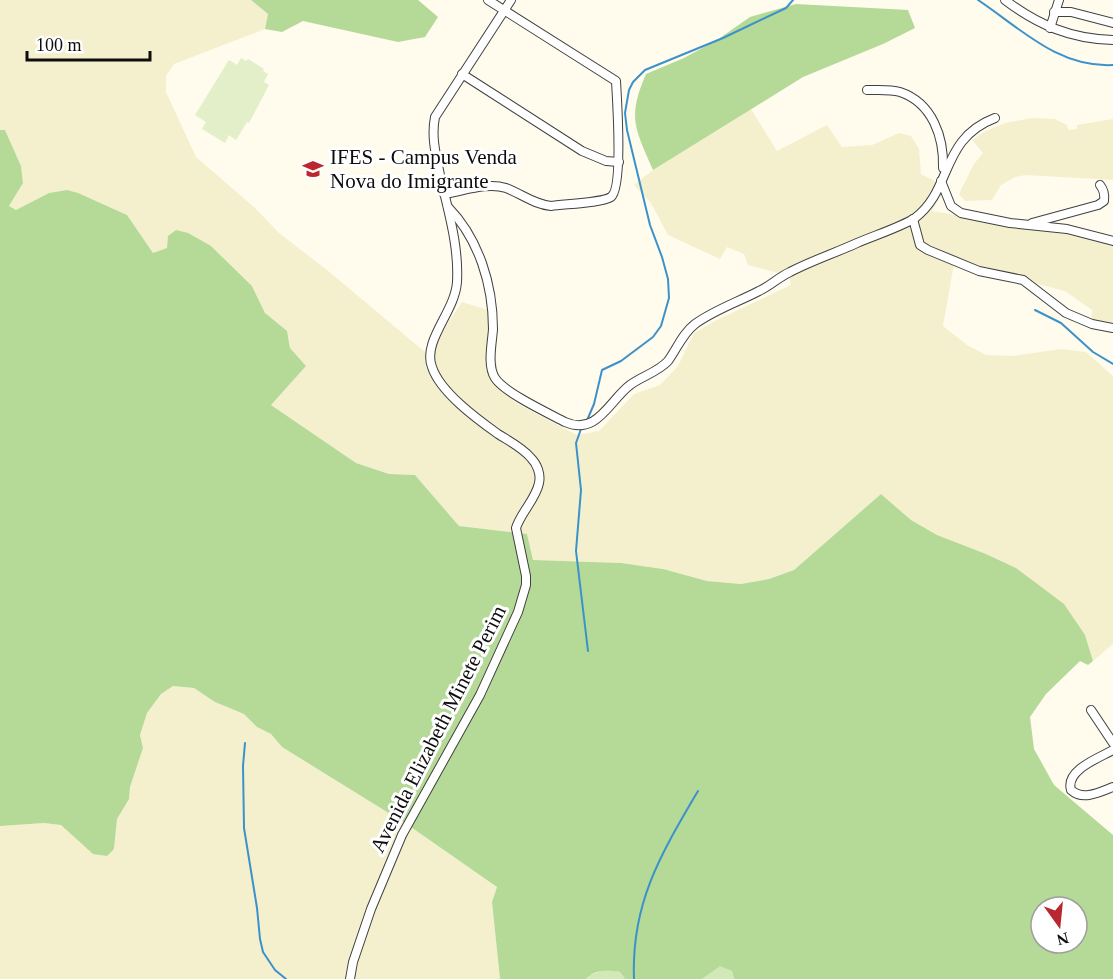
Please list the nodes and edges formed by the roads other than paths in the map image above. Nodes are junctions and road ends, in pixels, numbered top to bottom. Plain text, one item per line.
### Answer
1 (488, 0) edge
2 (511, 0) edge
3 (1005, 0) edge
4 (1059, 0) edge
5 (504, 10) junction
6 (1054, 12) junction
7 (1113, 23) edge
8 (1050, 28) junction
9 (1113, 40) edge
10 (462, 74) junction
11 (867, 90) dead end
12 (995, 118) dead end
13 (619, 162) junction
14 (942, 178) junction
15 (1100, 185) dead end
16 (444, 194) junction
17 (448, 207) junction
18 (913, 219) junction
19 (1023, 225) junction
20 (1113, 241) edge
21 (1113, 328) edge
22 (1091, 710) dead end
23 (1113, 743) edge
24 (1113, 750) edge
25 (1113, 787) edge
26 (350, 979) edge

1 - 5 street
2 - 5 street, Avenida Elizabeth Minete Perim
3 - 8 street
4 - 6 street
5 - 10 street, Avenida Elizabeth Minete Perim
5 - 13 street
6 - 7 street
6 - 8 street
8 - 9 street
10 - 13 street
10 - 16 street, Avenida Elizabeth Minete Perim
11 - 14 street
12 - 14 street
13 - 16 street
14 - 18 street
14 - 19 street
15 - 19 street
16 - 17 street, Avenida Elizabeth Minete Perim
17 - 18 street
17 - 26 street, Avenida Elizabeth Minete Perim
18 - 21 street
19 - 20 street
22 - 23 street
24 - 25 street

